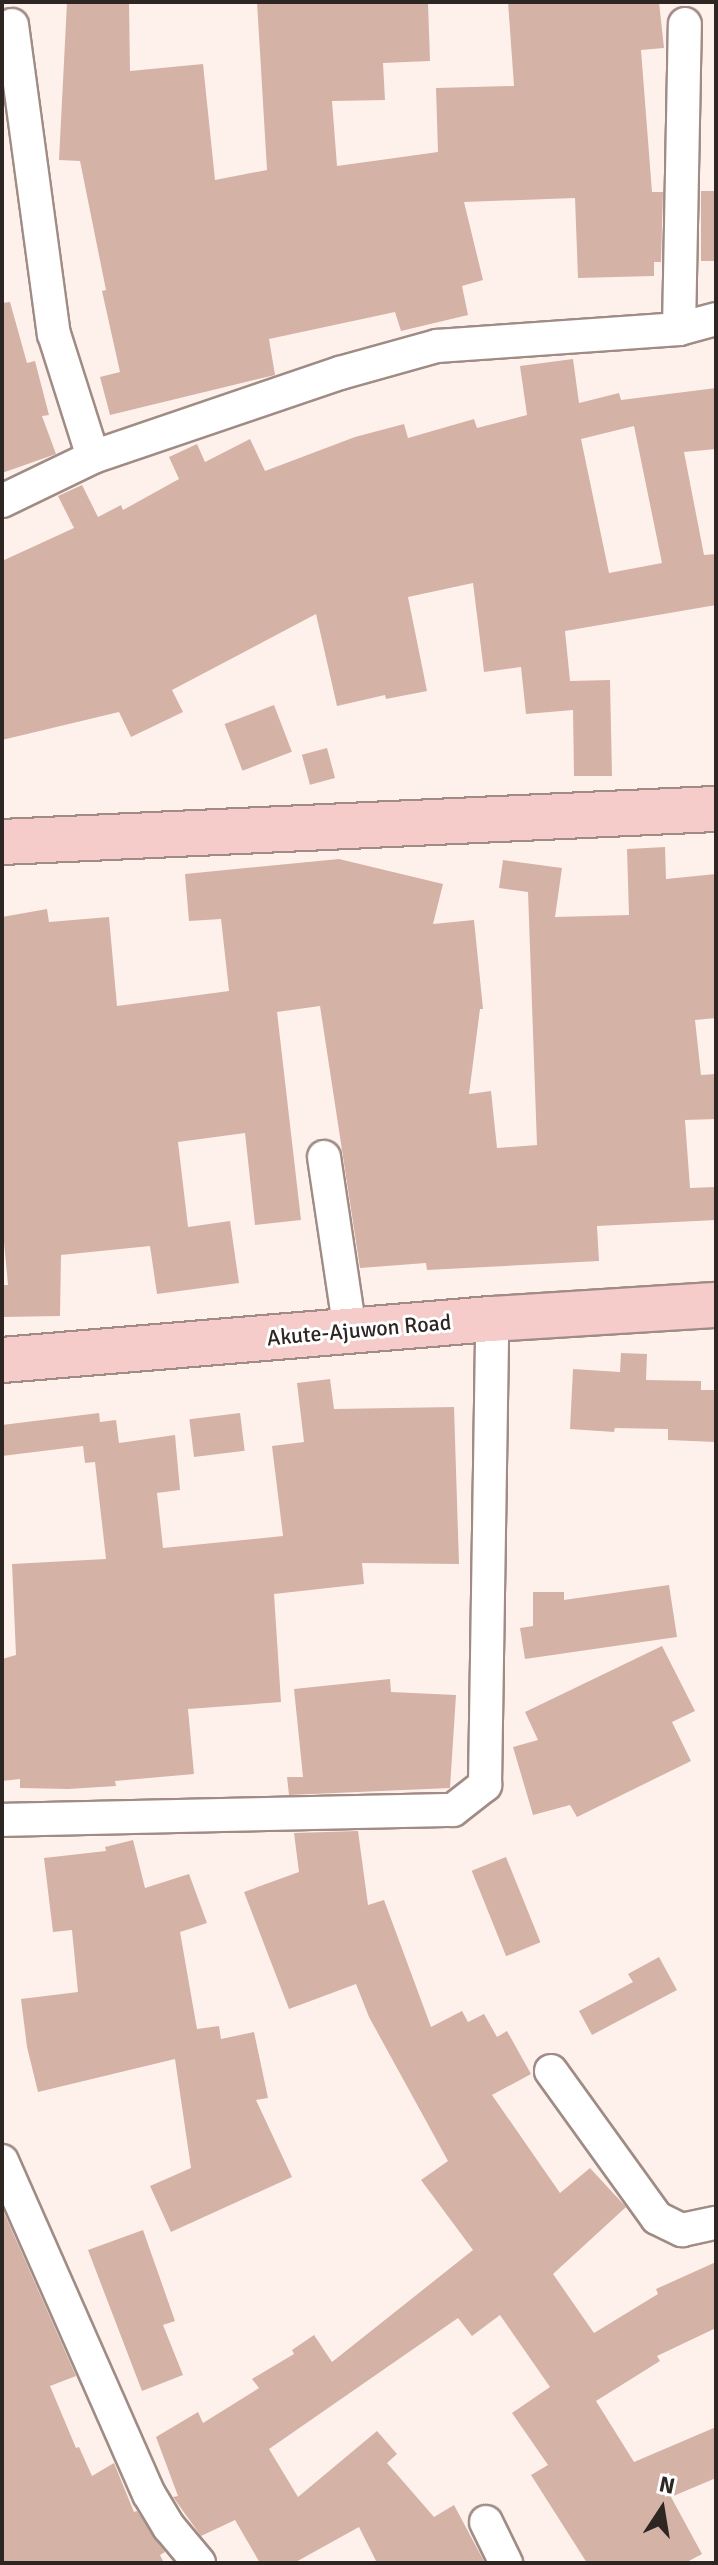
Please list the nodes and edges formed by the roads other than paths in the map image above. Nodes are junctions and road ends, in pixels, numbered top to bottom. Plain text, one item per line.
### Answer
1 (685, 24) dead end
2 (12, 25) dead end
3 (716, 319) edge
4 (679, 329) junction
5 (93, 457) junction
6 (2, 501) edge
7 (716, 809) edge
8 (2, 842) edge
9 (324, 1157) dead end
10 (716, 1305) edge
11 (492, 1319) junction
12 (350, 1331) junction
13 (2, 1360) edge
14 (2, 1820) edge
15 (551, 2071) dead end
16 (2, 2161) edge
17 (716, 2223) edge
18 (486, 2522) dead end
19 (199, 2563) edge
20 (506, 2563) edge

1 - 4 street
2 - 5 street
3 - 4 street
4 - 5 street
5 - 6 street
7 - 8 main road
9 - 12 street
10 - 11 main road, Akute-Ajuwon Road
11 - 12 main road, Akute-Ajuwon Road
11 - 14 street
12 - 13 main road, Akute-Ajuwon Road
15 - 17 street
16 - 19 street
18 - 20 street

